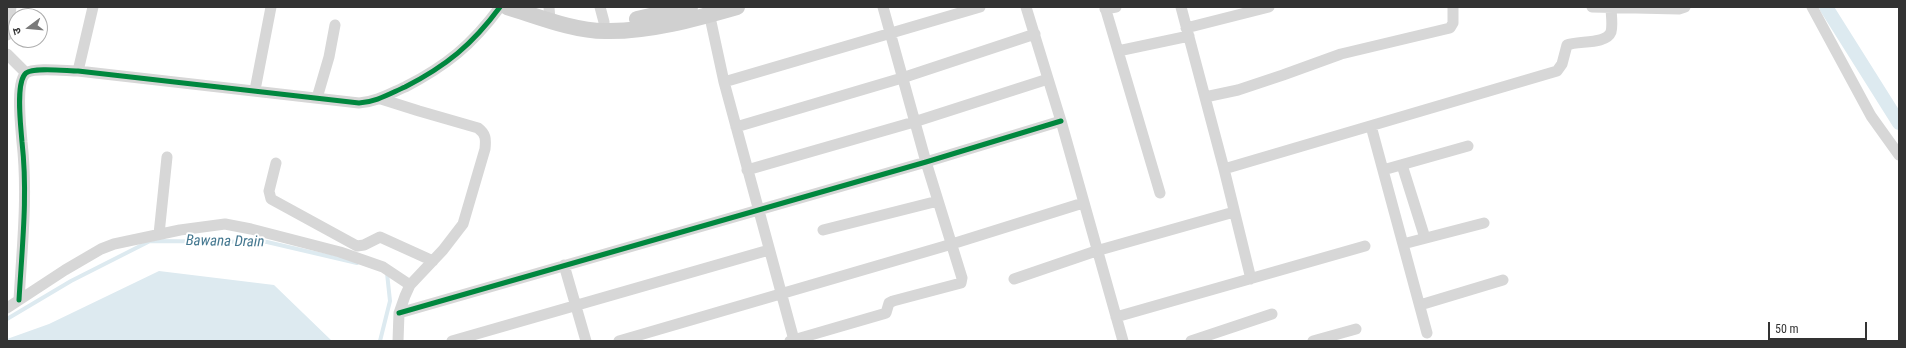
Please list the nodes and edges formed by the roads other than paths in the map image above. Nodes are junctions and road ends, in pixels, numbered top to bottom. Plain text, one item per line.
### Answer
1 (11, 7) edge
2 (93, 7) edge
3 (272, 7) edge
4 (500, 7) edge
5 (507, 7) edge
6 (600, 7) edge
7 (690, 7) edge
8 (737, 7) edge
9 (883, 7) edge
10 (980, 7) edge
11 (1026, 7) edge
12 (1181, 7) edge
13 (1269, 7) edge
14 (1453, 7) edge
15 (1592, 7) edge
16 (1685, 7) edge
17 (1812, 7) edge
18 (1109, 8) edge
19 (1611, 8) edge
20 (547, 11) edge
21 (708, 11) edge
22 (335, 25) dead end
23 (604, 27) junction
24 (1188, 32) junction
25 (890, 33) junction
26 (1035, 34) junction
27 (7, 35) edge
28 (1118, 51) junction
29 (7, 54) edge
30 (78, 71) junction
31 (26, 73) junction
32 (902, 78) junction
33 (1048, 79) junction
34 (724, 82) junction
35 (255, 90) junction
36 (1205, 97) junction
37 (317, 98) junction
38 (381, 99) junction
39 (18, 107) junction
40 (7, 109) edge
41 (1061, 121) junction
42 (914, 122) junction
43 (736, 126) junction
44 (1371, 126) junction
45 (1468, 146) dead end
46 (1899, 155) edge
47 (167, 157) dead end
48 (926, 162) junction
49 (276, 163) dead end
50 (1402, 165) junction
51 (1224, 169) junction
52 (747, 170) junction
53 (1383, 170) junction
54 (1160, 193) dead end
55 (938, 201) junction
56 (1083, 203) junction
57 (759, 209) junction
58 (1234, 212) junction
59 (1484, 223) dead end
60 (823, 230) dead end
61 (159, 234) junction
62 (1425, 238) junction
63 (952, 244) junction
64 (1403, 244) junction
65 (1365, 246) dead end
66 (769, 250) junction
67 (1096, 251) junction
68 (433, 261) junction
69 (564, 266) junction
70 (1014, 279) dead end
71 (1251, 279) junction
72 (1503, 280) dead end
73 (410, 285) junction
74 (781, 294) junction
75 (19, 300) junction
76 (1420, 304) junction
77 (576, 306) junction
78 (7, 308) edge
79 (399, 313) junction
80 (1272, 314) dead end
81 (1116, 317) junction
82 (1356, 329) dead end
83 (1427, 333) dead end
84 (398, 341) edge
85 (452, 341) edge
86 (586, 341) edge
87 (619, 341) edge
88 (792, 341) edge
89 (1122, 341) edge
90 (1191, 341) edge
91 (1313, 341) edge

1 - 27 street
2 - 30 street
3 - 35 street
4 - 38 street
5 - 20 main road
6 - 23 street
7 - 23 main road
8 - 21 main road
9 - 25 street
10 - 25 street
11 - 26 street
12 - 24 street
13 - 24 street
14 - 36 street
15 - 19 street
16 - 19 street
17 - 46 street
18 - 28 street
19 - 44 street
20 - 23 main road
21 - 23 main road
21 - 34 street
22 - 37 street
24 - 28 street
24 - 36 street
25 - 32 street
25 - 34 street
26 - 32 street
26 - 33 street
28 - 54 street
29 - 31 street
30 - 31 street
30 - 35 street
31 - 39 street
32 - 42 street
32 - 43 street
33 - 41 street
33 - 42 street
34 - 43 street
35 - 37 street
36 - 51 street
37 - 38 street
38 - 68 street
39 - 40 street
39 - 75 street
41 - 48 street
41 - 56 street
42 - 48 street
42 - 52 street
43 - 52 street
44 - 51 street
44 - 53 street
45 - 50 street
47 - 61 street
48 - 55 street
48 - 57 street
49 - 68 street
50 - 53 street
50 - 62 street
51 - 58 street
52 - 57 street
53 - 64 street
55 - 60 street
55 - 63 street
56 - 63 street
56 - 67 street
57 - 66 street
57 - 69 street
58 - 67 street
58 - 71 street
59 - 62 street
61 - 73 street
61 - 75 street
62 - 64 street
63 - 74 street
63 - 88 street
64 - 76 street
65 - 71 street
66 - 74 street
66 - 77 street
67 - 70 street
67 - 81 street
68 - 73 street
69 - 77 street
69 - 79 street
71 - 81 street
72 - 76 street
73 - 79 street
74 - 87 street
74 - 88 street
75 - 78 street
76 - 83 street
77 - 85 street
77 - 86 street
79 - 84 street
80 - 90 street
81 - 89 street
82 - 91 street

